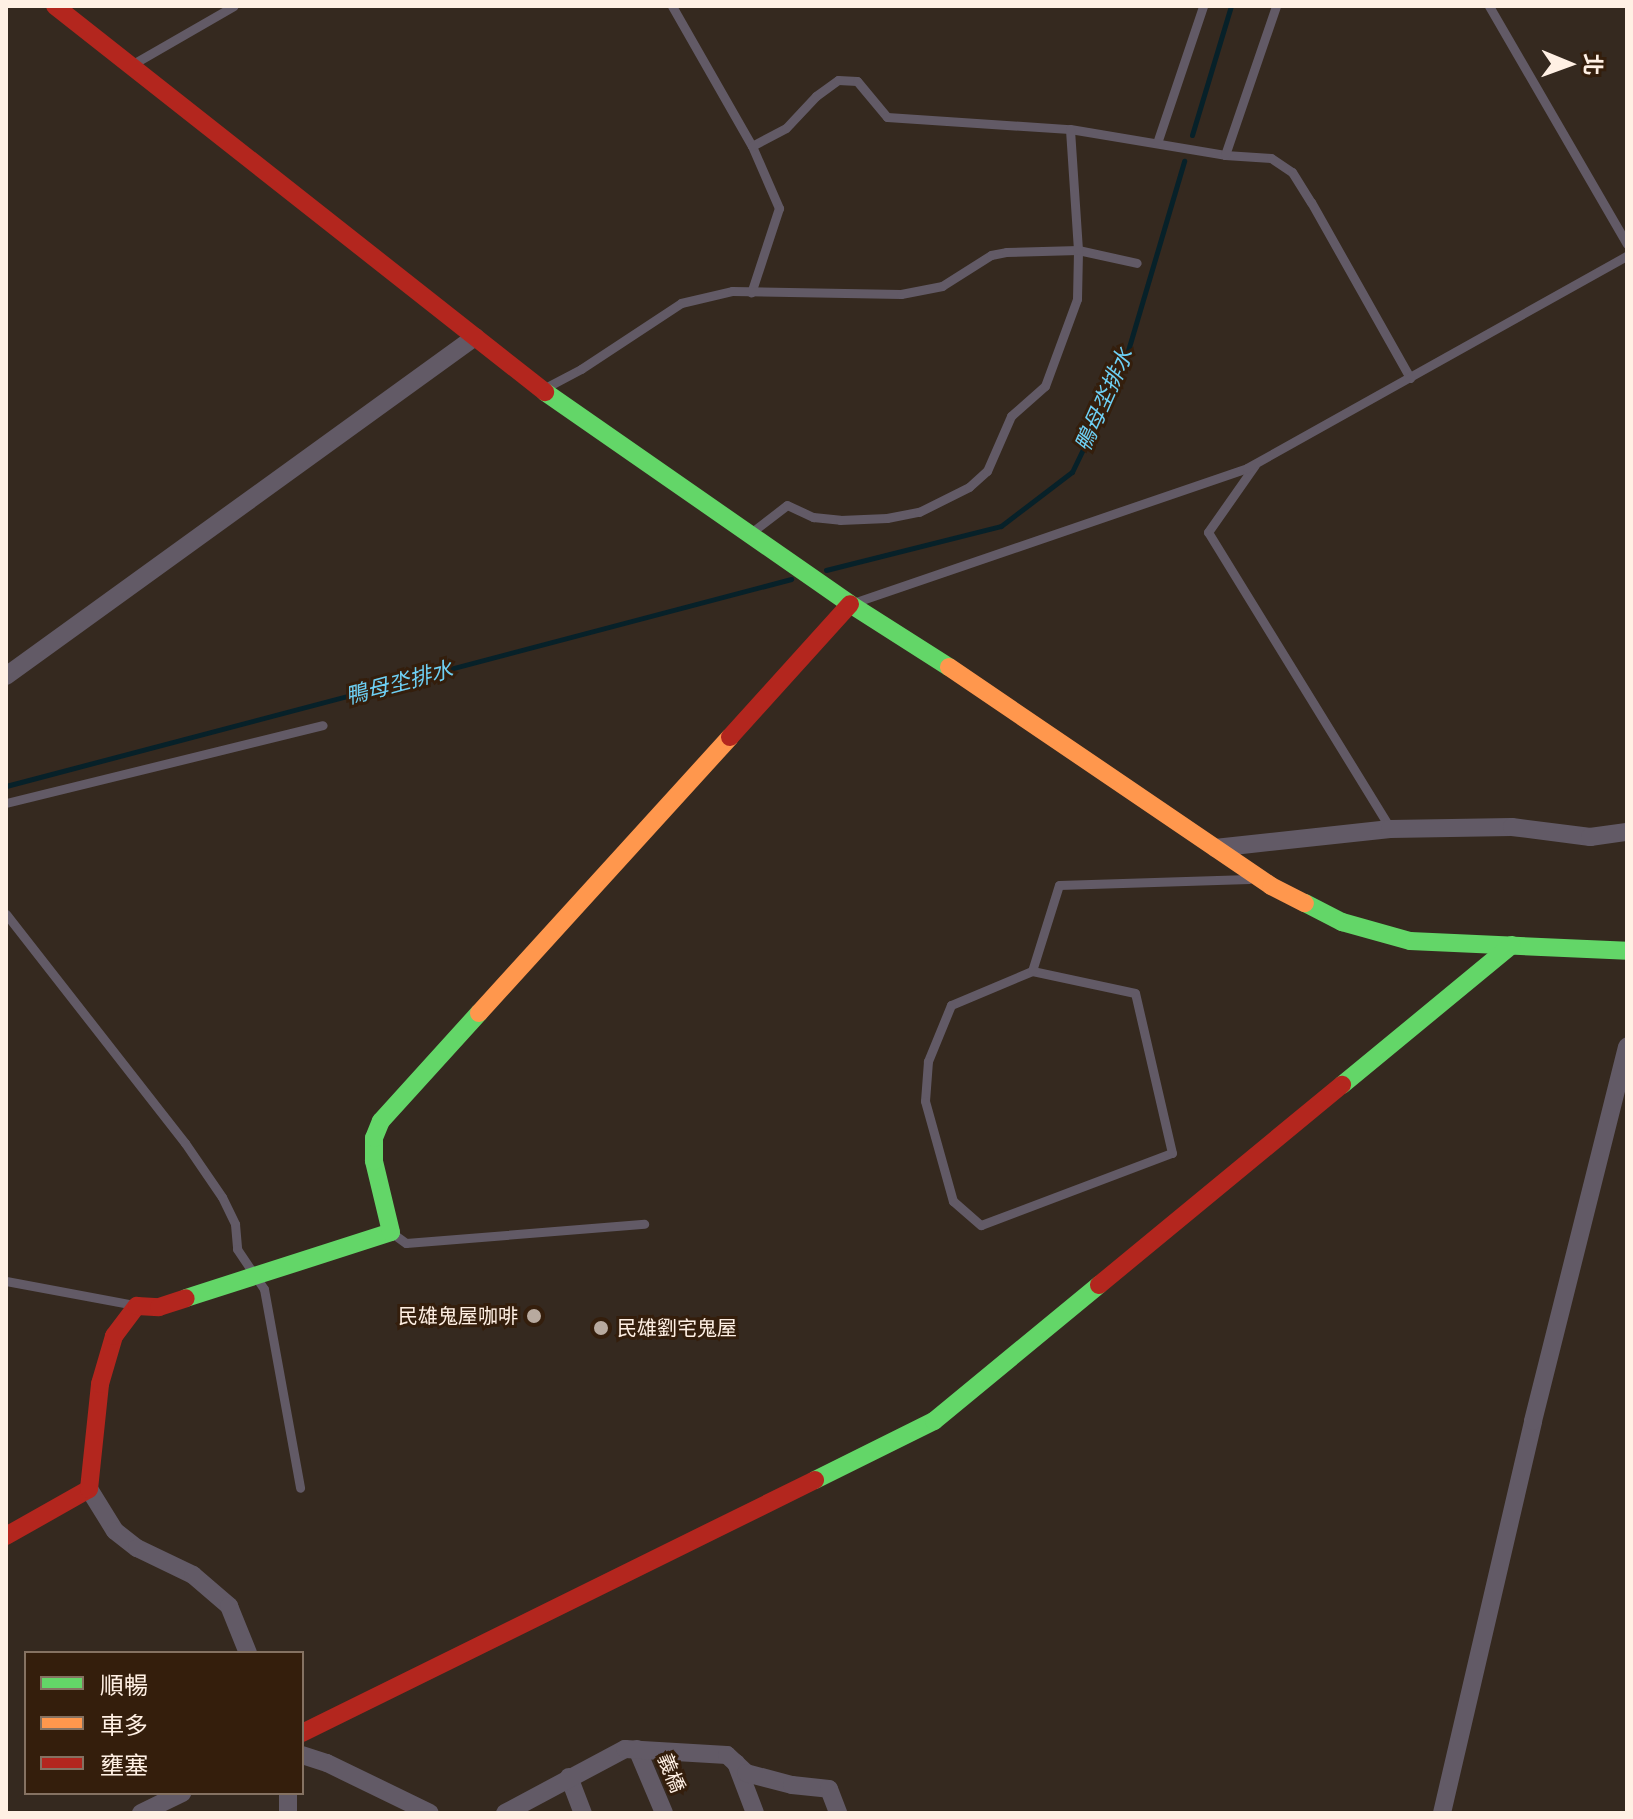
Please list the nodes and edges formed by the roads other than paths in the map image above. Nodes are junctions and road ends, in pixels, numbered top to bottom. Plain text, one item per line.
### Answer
1 (55, 6) edge
2 (234, 6) edge
3 (672, 6) edge
4 (1203, 6) edge
5 (1276, 6) edge
6 (1489, 6) edge
7 (130, 66) junction
8 (1070, 129) junction
9 (1157, 143) junction
10 (752, 146) junction
11 (1225, 155) junction
12 (1627, 244) edge
13 (1078, 250) junction
14 (1627, 256) edge
15 (1137, 263) dead end
16 (751, 293) junction
17 (475, 337) junction
18 (1410, 378) junction
19 (541, 389) junction
20 (1257, 463) junction
21 (750, 534) junction
22 (850, 604) junction
23 (6, 676) edge
24 (323, 725) dead end
25 (6, 803) edge
26 (1390, 829) junction
27 (1627, 832) edge
28 (1215, 848) junction
29 (1260, 878) junction
30 (6, 914) edge
31 (1512, 945) junction
32 (1627, 951) edge
33 (1032, 971) junction
34 (1627, 1047) edge
35 (644, 1224) dead end
36 (391, 1232) junction
37 (254, 1275) junction
38 (6, 1281) edge
39 (137, 1306) junction
40 (300, 1488) dead end
41 (89, 1489) junction
42 (6, 1536) edge
43 (247, 1651) edge
44 (304, 1732) edge
45 (637, 1749) junction
46 (304, 1756) edge
47 (736, 1763) junction
48 (569, 1777) junction
49 (178, 1795) edge
50 (141, 1813) edge
51 (430, 1813) edge
52 (505, 1813) edge
53 (583, 1813) edge
54 (664, 1813) edge
55 (755, 1813) edge
56 (838, 1813) edge
57 (1442, 1813) edge

1 - 7 street
2 - 7 lane
3 - 10 lane
4 - 9 lane
5 - 11 lane
6 - 12 lane
7 - 17 street
8 - 9 lane
8 - 10 lane
8 - 13 lane
9 - 11 lane
10 - 16 lane
11 - 18 lane
13 - 15 lane
13 - 16 lane
13 - 21 lane
14 - 18 lane
16 - 19 lane
17 - 19 street
17 - 23 street
18 - 20 lane
19 - 21 street
20 - 22 lane
20 - 26 lane
21 - 22 street
22 - 28 street
22 - 36 street
24 - 25 lane
26 - 27 street
26 - 28 street
28 - 29 street
29 - 31 street
29 - 33 lane
30 - 37 lane
31 - 32 street
31 - 44 street
33 - 33 lane
34 - 57 street
35 - 36 lane
36 - 37 street
37 - 39 street
37 - 40 lane
38 - 39 lane
39 - 41 street
41 - 42 street
41 - 43 street
45 - 47 street
45 - 48 street
45 - 54 street, 義橋
46 - 51 street
47 - 55 street
47 - 56 street
48 - 52 street
48 - 53 street
49 - 50 street

